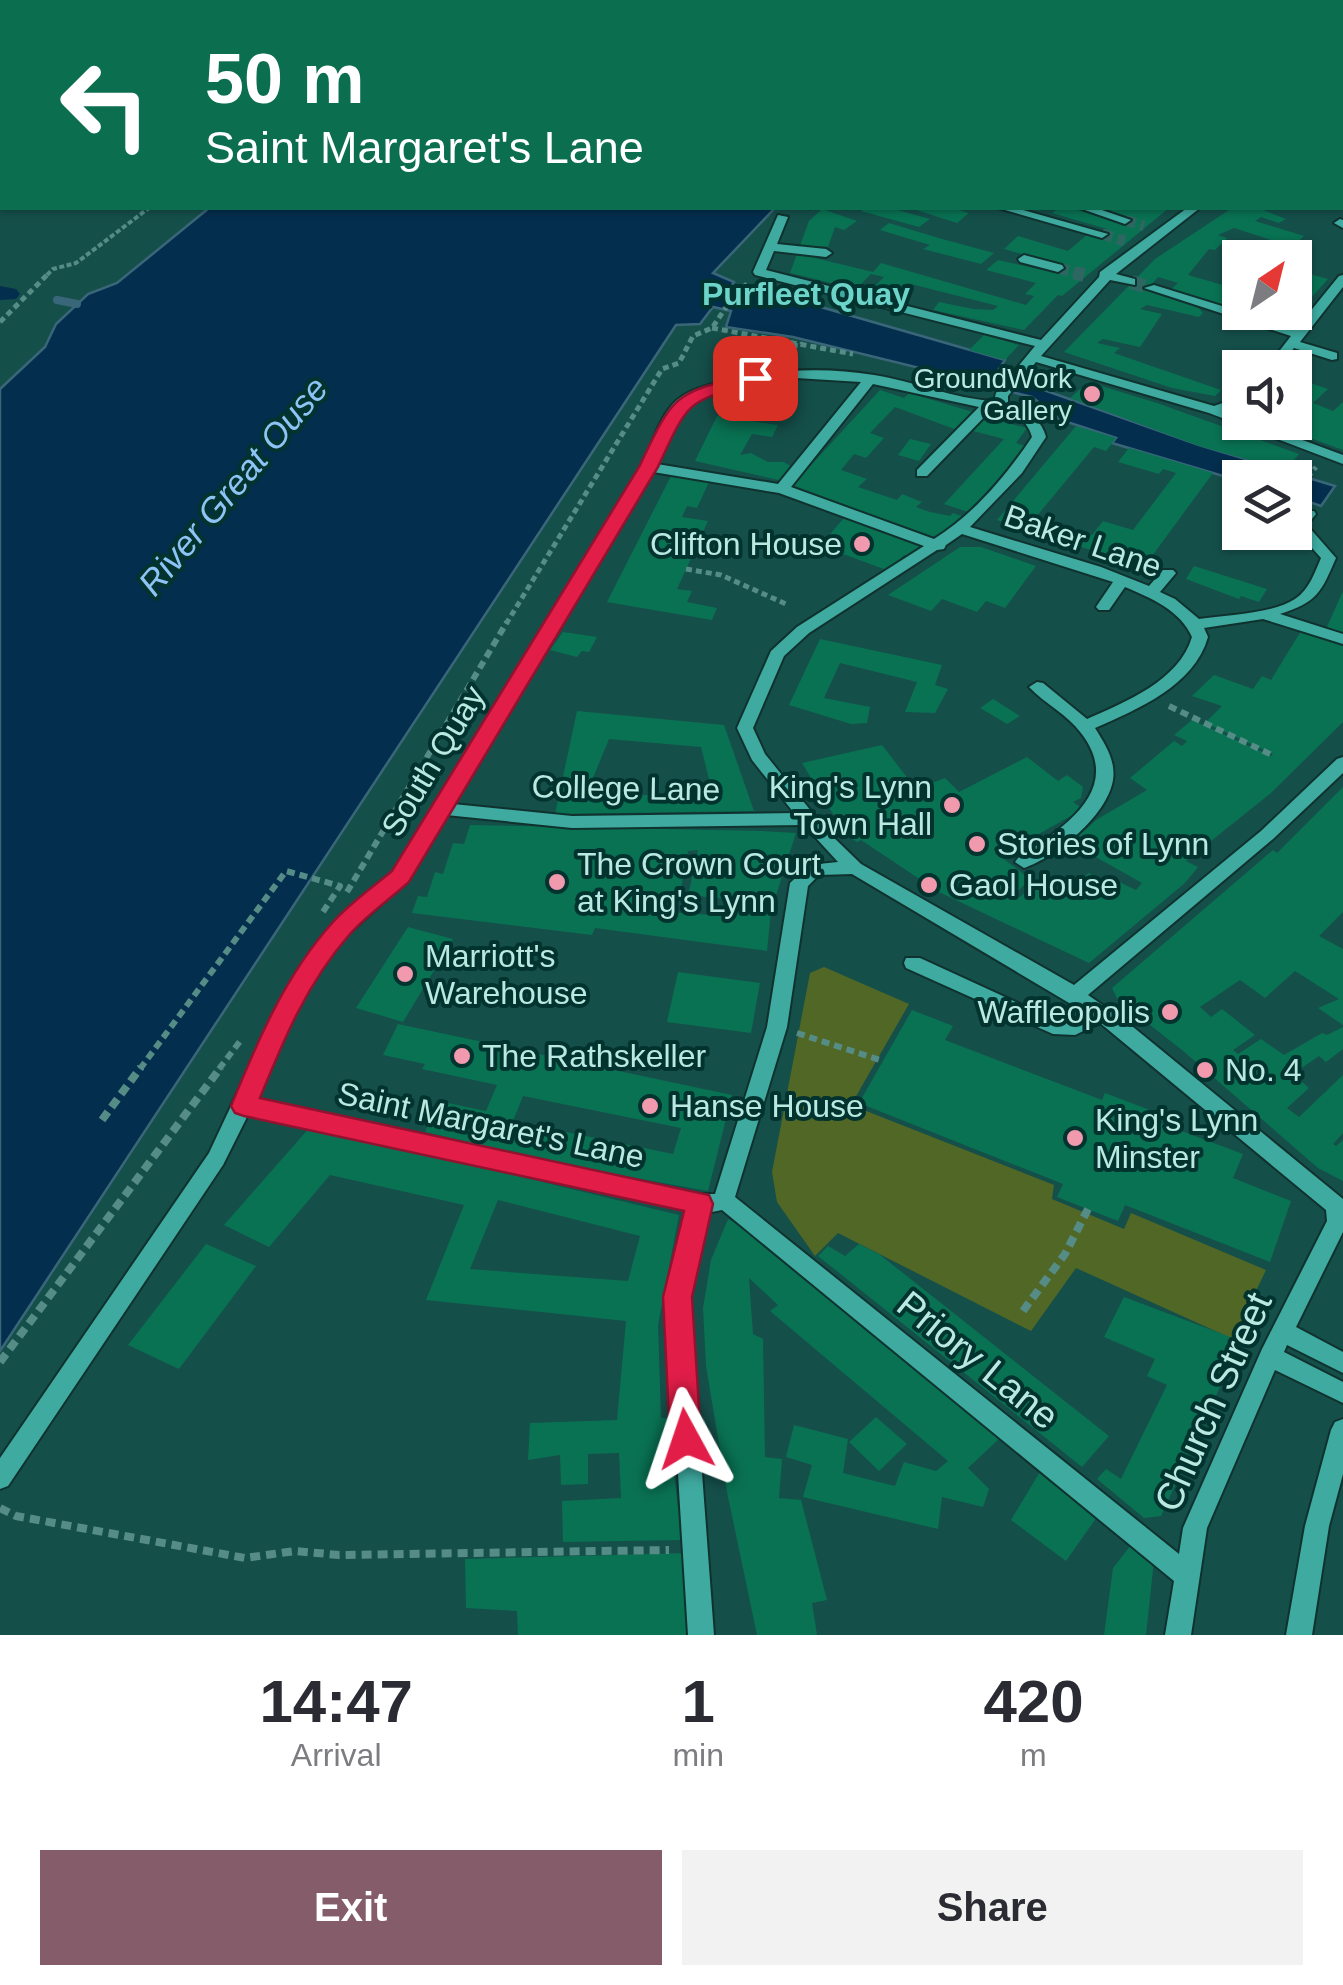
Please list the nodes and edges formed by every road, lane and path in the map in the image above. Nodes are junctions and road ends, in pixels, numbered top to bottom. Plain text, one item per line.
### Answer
1 (146, 210) edge
2 (1012, 210) edge
3 (1092, 210) edge
4 (1186, 210) edge
5 (782, 217) dead end
6 (1125, 220) tunnel mouth
7 (1144, 226) tunnel mouth
8 (1159, 231) junction
9 (1102, 234) tunnel mouth
10 (768, 248) junction
11 (826, 253) dead end
12 (1024, 259) dead end
13 (1058, 268) tunnel mouth
14 (1084, 274) tunnel mouth
15 (1102, 277) junction
16 (1343, 279) edge
17 (1131, 282) tunnel mouth
18 (1150, 288) tunnel mouth
19 (834, 291) junction
20 (734, 294) dead end
21 (822, 302) dead end
22 (0, 322) edge
23 (712, 328) junction
24 (1298, 339) junction
25 (752, 340) dead end
26 (804, 342) junction
27 (1041, 344) junction
28 (1288, 350) edge
29 (859, 355) dead end
30 (1332, 356) dead end
31 (1028, 361) junction
32 (871, 378) junction
33 (997, 402) junction
34 (1222, 408) edge
35 (1216, 410) junction
36 (1343, 460) edge
37 (648, 467) junction
38 (922, 473) dead end
39 (782, 489) junction
40 (960, 530) junction
41 (1312, 536) edge
42 (939, 546) junction
43 (686, 569) dead end
44 (1168, 573) dead end
45 (1122, 580) junction
46 (1152, 592) junction
47 (786, 604) dead end
48 (1104, 606) dead end
49 (1264, 614) junction
50 (1198, 624) junction
51 (1343, 639) edge
52 (1038, 688) dead end
53 (1145, 695) junction
54 (1088, 725) junction
55 (1272, 755) dead end
56 (1343, 763) edge
57 (442, 809) junction
58 (809, 819) junction
59 (1024, 862) dead end
60 (854, 868) junction
61 (913, 962) dead end
62 (1075, 995) junction
63 (1101, 1014) junction
64 (777, 1027) junction
65 (883, 1061) dead end
66 (200, 1098) dead end
67 (244, 1106) junction
68 (102, 1120) dead end
69 (724, 1200) junction
70 (699, 1204) junction
71 (1340, 1207) edge
72 (1088, 1209) dead end
73 (1023, 1311) dead end
74 (1283, 1331) junction
75 (1270, 1356) junction
76 (0, 1362) edge
77 (1343, 1363) edge
78 (1343, 1393) edge
79 (1343, 1430) edge
80 (0, 1478) edge
81 (0, 1508) edge
82 (696, 1550) junction
83 (1186, 1575) junction
84 (701, 1635) edge
85 (1178, 1635) edge
86 (1299, 1635) edge

1 - 22 path
2 - 9 street
3 - 6 street
4 - 8 street
5 - 10 street
7 - 8 street
8 - 15 street
10 - 11 street
10 - 19 street
12 - 13 street
14 - 15 street
15 - 17 street
15 - 27 street
16 - 24 street
18 - 24 street
19 - 21 street
19 - 27 street
20 - 23 path
23 - 26 path
23 - 68 path
24 - 28 street
24 - 30 street
25 - 26 path
26 - 29 path
27 - 31 street
31 - 33 street
31 - 35 street
32 - 33 street, South Quay
32 - 37 street, South Quay
32 - 39 street
33 - 38 street
33 - 40 street
34 - 35 street
35 - 36 street
37 - 39 street
37 - 57 street, South Quay
39 - 42 street
40 - 42 street
40 - 45 street, Baker Lane
41 - 49 street
42 - 58 street
43 - 47 path
44 - 46 street
45 - 46 street, Baker Lane
45 - 48 street
46 - 50 street, Baker Lane
49 - 50 street
49 - 51 street
50 - 53 street
52 - 54 street
53 - 54 street
53 - 55 path
54 - 59 street
56 - 62 street
57 - 58 street, College Lane
57 - 67 street, South Quay
58 - 60 street
60 - 62 street
60 - 64 street
61 - 63 street
62 - 63 street
63 - 71 street
64 - 65 path
64 - 69 street
66 - 76 path
67 - 70 street, Saint Margaret's Lane
67 - 80 street, South Quay
69 - 70 street, Saint Margaret's Lane
69 - 83 street, Priory Lane
70 - 82 street
71 - 74 street, Church Street
72 - 73 path
74 - 75 street, Church Street
74 - 77 street
75 - 78 street
75 - 83 street, Church Street
79 - 86 street
81 - 82 path
82 - 84 street
83 - 85 street, Church Street

